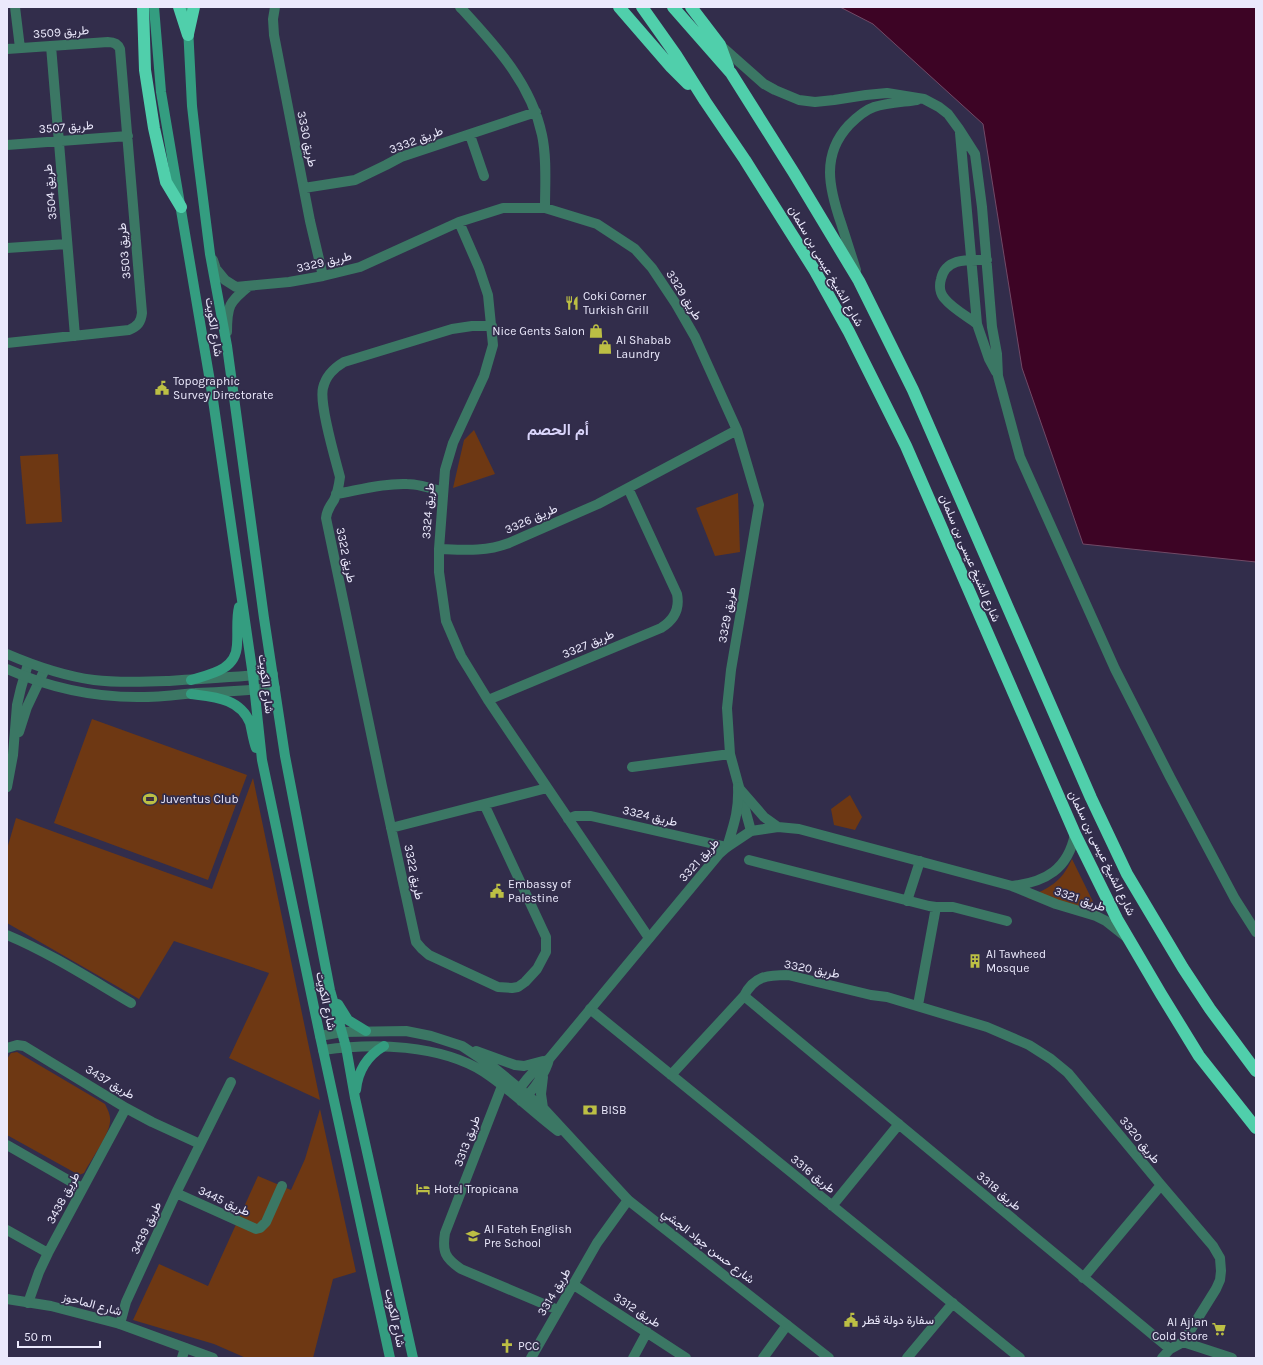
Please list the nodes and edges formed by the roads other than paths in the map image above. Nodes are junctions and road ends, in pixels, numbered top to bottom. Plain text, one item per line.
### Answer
1 (15, 7) edge
2 (143, 7) edge
3 (154, 7) edge
4 (179, 7) edge
5 (187, 7) edge
6 (194, 7) edge
7 (275, 7) edge
8 (460, 7) edge
9 (619, 7) edge
10 (642, 7) edge
11 (673, 7) edge
12 (690, 7) edge
13 (188, 35) junction
14 (116, 43) joint
15 (720, 45) junction
16 (51, 46) junction
17 (20, 48) junction
18 (7, 49) edge
19 (730, 73) junction
20 (924, 99) junction
21 (705, 101) junction
22 (536, 112) junction
23 (959, 129) junction
24 (470, 134) junction
25 (128, 136) junction
26 (59, 140) junction
27 (7, 145) edge
28 (484, 176) dead end
29 (304, 188) junction
30 (181, 207) junction
31 (545, 208) junction
32 (459, 222) junction
33 (67, 244) junction
34 (7, 248) edge
35 (210, 254) junction
36 (971, 260) junction
37 (987, 260) junction
38 (323, 276) junction
39 (859, 281) junction
40 (250, 286) junction
41 (977, 324) junction
42 (492, 326) junction
43 (75, 336) junction
44 (7, 343) edge
45 (227, 346) junction
46 (998, 376) junction
47 (737, 430) junction
48 (628, 488) junction
49 (443, 492) junction
50 (336, 494) junction
51 (439, 549) junction
52 (241, 599) junction
53 (7, 654) edge
54 (28, 664) junction
55 (7, 669) edge
56 (45, 669) junction
57 (273, 674) junction
58 (24, 676) junction
59 (253, 676) junction
60 (191, 680) junction
61 (40, 682) junction
62 (275, 688) junction
63 (254, 689) junction
64 (191, 694) junction
65 (488, 700) junction
66 (730, 754) junction
67 (13, 755) junction
68 (262, 760) junction
69 (632, 767) dead end
70 (7, 787) edge
71 (738, 787) junction
72 (547, 788) junction
73 (484, 804) junction
74 (568, 820) junction
75 (778, 827) junction
76 (391, 828) junction
77 (751, 831) junction
78 (1074, 834) junction
79 (727, 847) junction
80 (749, 860) dead end
81 (920, 861) junction
82 (1012, 886) junction
83 (907, 901) junction
84 (936, 908) junction
85 (1007, 921) dead end
86 (1256, 932) edge
87 (7, 935) edge
88 (649, 938) junction
89 (1133, 945) junction
90 (330, 990) junction
91 (744, 996) junction
92 (131, 1003) dead end
93 (918, 1005) junction
94 (590, 1009) junction
95 (366, 1031) junction
96 (342, 1032) junction
97 (320, 1036) junction
98 (384, 1046) junction
99 (462, 1046) junction
100 (346, 1047) junction
101 (7, 1048) edge
102 (323, 1050) junction
103 (549, 1059) junction
104 (1256, 1071) edge
105 (544, 1072) junction
106 (671, 1075) junction
107 (231, 1082) dead end
108 (504, 1082) junction
109 (521, 1096) junction
110 (355, 1098) junction
111 (126, 1108) junction
112 (543, 1108) junction
113 (899, 1124) junction
114 (1256, 1128) edge
115 (200, 1144) junction
116 (8, 1147) edge
117 (578, 1147) junction
118 (1161, 1185) junction
119 (282, 1186) dead end
120 (82, 1188) junction
121 (176, 1193) junction
122 (628, 1200) junction
123 (832, 1206) junction
124 (7, 1230) edge
125 (48, 1253) junction
126 (1083, 1278) junction
127 (574, 1285) junction
128 (7, 1299) edge
129 (28, 1303) junction
130 (953, 1303) junction
131 (558, 1310) junction
132 (120, 1324) junction
133 (787, 1325) junction
134 (647, 1332) junction
135 (1183, 1342) junction
136 (185, 1348) junction
137 (1170, 1349) junction
138 (182, 1358) edge
139 (213, 1358) edge
140 (390, 1358) edge
141 (413, 1358) edge
142 (532, 1358) edge
143 (633, 1358) edge
144 (686, 1358) edge
145 (763, 1358) edge
146 (829, 1358) edge
147 (907, 1358) edge
148 (1020, 1358) edge
149 (1162, 1358) edge
150 (1232, 1358) edge

1 - 17 street
2 - 30 highway
3 - 30 main road, شارع الكويت
4 - 13 highway
5 - 13 main road, شارع الكويت
6 - 13 highway
7 - 29 street, طريق 3330
8 - 22 street
9 - 21 highway
10 - 21 highway, شارع الشيخ عيسى بن سلمان
11 - 19 highway, شارع الشيخ عيسى بن سلمان
12 - 15 highway
13 - 35 main road, شارع الكويت
14 - 16 street, طريق 3509
14 - 25 street, طريق 3503
15 - 19 highway
15 - 20 street
16 - 17 street, طريق 3509
16 - 26 street, طريق 3504
17 - 18 street, طريق 3509
19 - 39 highway, شارع الشيخ عيسى بن سلمان
20 - 23 street
20 - 39 street
21 - 78 highway, شارع الشيخ عيسى بن سلمان
22 - 24 street, طريق 3332
22 - 31 street
23 - 36 street
23 - 37 street
24 - 28 street
24 - 29 street, طريق 3332
25 - 26 street, طريق 3507
25 - 43 street, طريق 3503
26 - 27 street, طريق 3507
26 - 33 street, طريق 3504
29 - 38 street, طريق 3330
30 - 52 main road, شارع الكويت
31 - 32 street, طريق 3329
31 - 47 street, طريق 3329
32 - 38 street, طريق 3329
32 - 42 street, طريق 3324
33 - 34 street
33 - 43 street, طريق 3504
35 - 40 street, طريق 3329
35 - 45 main road, شارع الكويت
36 - 37 street
36 - 41 street
36 - 41 street
37 - 46 street
38 - 40 street, طريق 3329
39 - 104 highway, شارع الشيخ عيسى بن سلمان
40 - 45 street, طريق 3329
41 - 46 street
42 - 49 street, طريق 3324
42 - 50 street, طريق 3322
43 - 44 street, طريق 3503
45 - 57 main road, شارع الكويت
46 - 86 street
47 - 48 street, طريق 3326
47 - 66 street, طريق 3329
48 - 51 street, طريق 3326
48 - 65 street, طريق 3327
49 - 50 street
49 - 51 street, طريق 3324
50 - 76 street, طريق 3322
51 - 65 street, طريق 3324
52 - 59 main road, شارع الكويت
52 - 60 main road
53 - 54 street
54 - 56 street
54 - 58 street
55 - 58 street
56 - 60 street
56 - 61 street
57 - 59 street
57 - 62 main road, شارع الكويت
58 - 61 street
58 - 67 street
59 - 60 street
59 - 63 main road, شارع الكويت
61 - 64 street
61 - 67 street
62 - 63 street
62 - 90 main road, شارع الكويت
63 - 64 street
63 - 68 main road, شارع الكويت
64 - 68 main road
65 - 72 street, طريق 3324
66 - 69 street
66 - 71 street, طريق 3329
67 - 70 street
68 - 97 main road, شارع الكويت
71 - 75 street
71 - 77 street, طريق 3329
71 - 79 street
72 - 73 street
72 - 74 street, طريق 3324
73 - 76 street
73 - 76 street, طريق 3322
74 - 79 street, طريق 3324
74 - 88 street, طريق 3324
75 - 77 street, طريق 3321
75 - 81 street, طريق 3321
77 - 79 street, طريق 3321
78 - 82 street, طريق 3321
78 - 89 highway, شارع الشيخ عيسى بن سلمان
79 - 88 street, طريق 3321
80 - 83 street
81 - 82 street, طريق 3321
81 - 83 street
82 - 89 street, طريق 3321
83 - 84 street
84 - 85 street
84 - 93 street
87 - 92 street
88 - 94 street, طريق 3321
89 - 114 highway, شارع الشيخ عيسى بن سلمان
90 - 95 main road
90 - 96 main road, شارع الكويت
91 - 93 street, طريق 3320
91 - 106 street, طريق 3320
91 - 113 street, طريق 3318
93 - 118 street, طريق 3320
94 - 103 street, طريق 3321
94 - 106 street, طريق 3316
95 - 96 street, شارع حسن جواد الجشي
95 - 99 street, شارع حسن جواد الجشي
96 - 97 street, شارع حسن جواد الجشي
96 - 100 main road, شارع الكويت
97 - 102 main road, شارع الكويت
98 - 100 street, شارع حسن جواد الجشي
98 - 108 street, شارع حسن جواد الجشي
98 - 110 main road
99 - 103 street
99 - 108 street, شارع حسن جواد الجشي
100 - 102 street, شارع حسن جواد الجشي
100 - 110 main road, شارع الكويت
101 - 111 street, طريق 3437
102 - 140 main road, شارع الكويت
103 - 105 street
103 - 109 street, طريق 3321
105 - 109 street
105 - 112 street
106 - 123 street, طريق 3316
107 - 115 street, طريق 3439
108 - 109 street, شارع حسن جواد الجشي
108 - 131 street, طريق 3313
109 - 112 street, شارع حسن جواد الجشي
109 - 117 street, شارع حسن جواد الجشي
110 - 141 main road, شارع الكويت
111 - 115 street, طريق 3437
111 - 120 street, طريق 3438
112 - 117 street, شارع حسن جواد الجشي
113 - 123 street
113 - 126 street, طريق 3318
115 - 121 street, طريق 3439
116 - 120 street
117 - 122 street, شارع حسن جواد الجشي
118 - 126 street
118 - 135 street, طريق 3320
119 - 121 street, طريق 3445
120 - 125 street, طريق 3438
121 - 132 street, طريق 3439
122 - 127 street, طريق 3314
122 - 133 street, شارع حسن جواد الجشي
123 - 130 street, طريق 3316
124 - 125 street
125 - 129 street, طريق 3438
126 - 137 street, طريق 3318
127 - 131 street, طريق 3314
127 - 134 street, طريق 3312
128 - 129 street, شارع الماحوز
129 - 132 street, شارع الماحوز
130 - 147 street
130 - 148 street, طريق 3316
131 - 142 street, طريق 3314
132 - 136 street, شارع الماحوز
133 - 145 street
133 - 146 street, شارع حسن جواد الجشي
134 - 143 street
134 - 144 street, طريق 3312
135 - 137 street, طريق 3320
135 - 150 street
136 - 138 street
136 - 139 street, شارع الماحوز
137 - 149 street, طريق 3320

